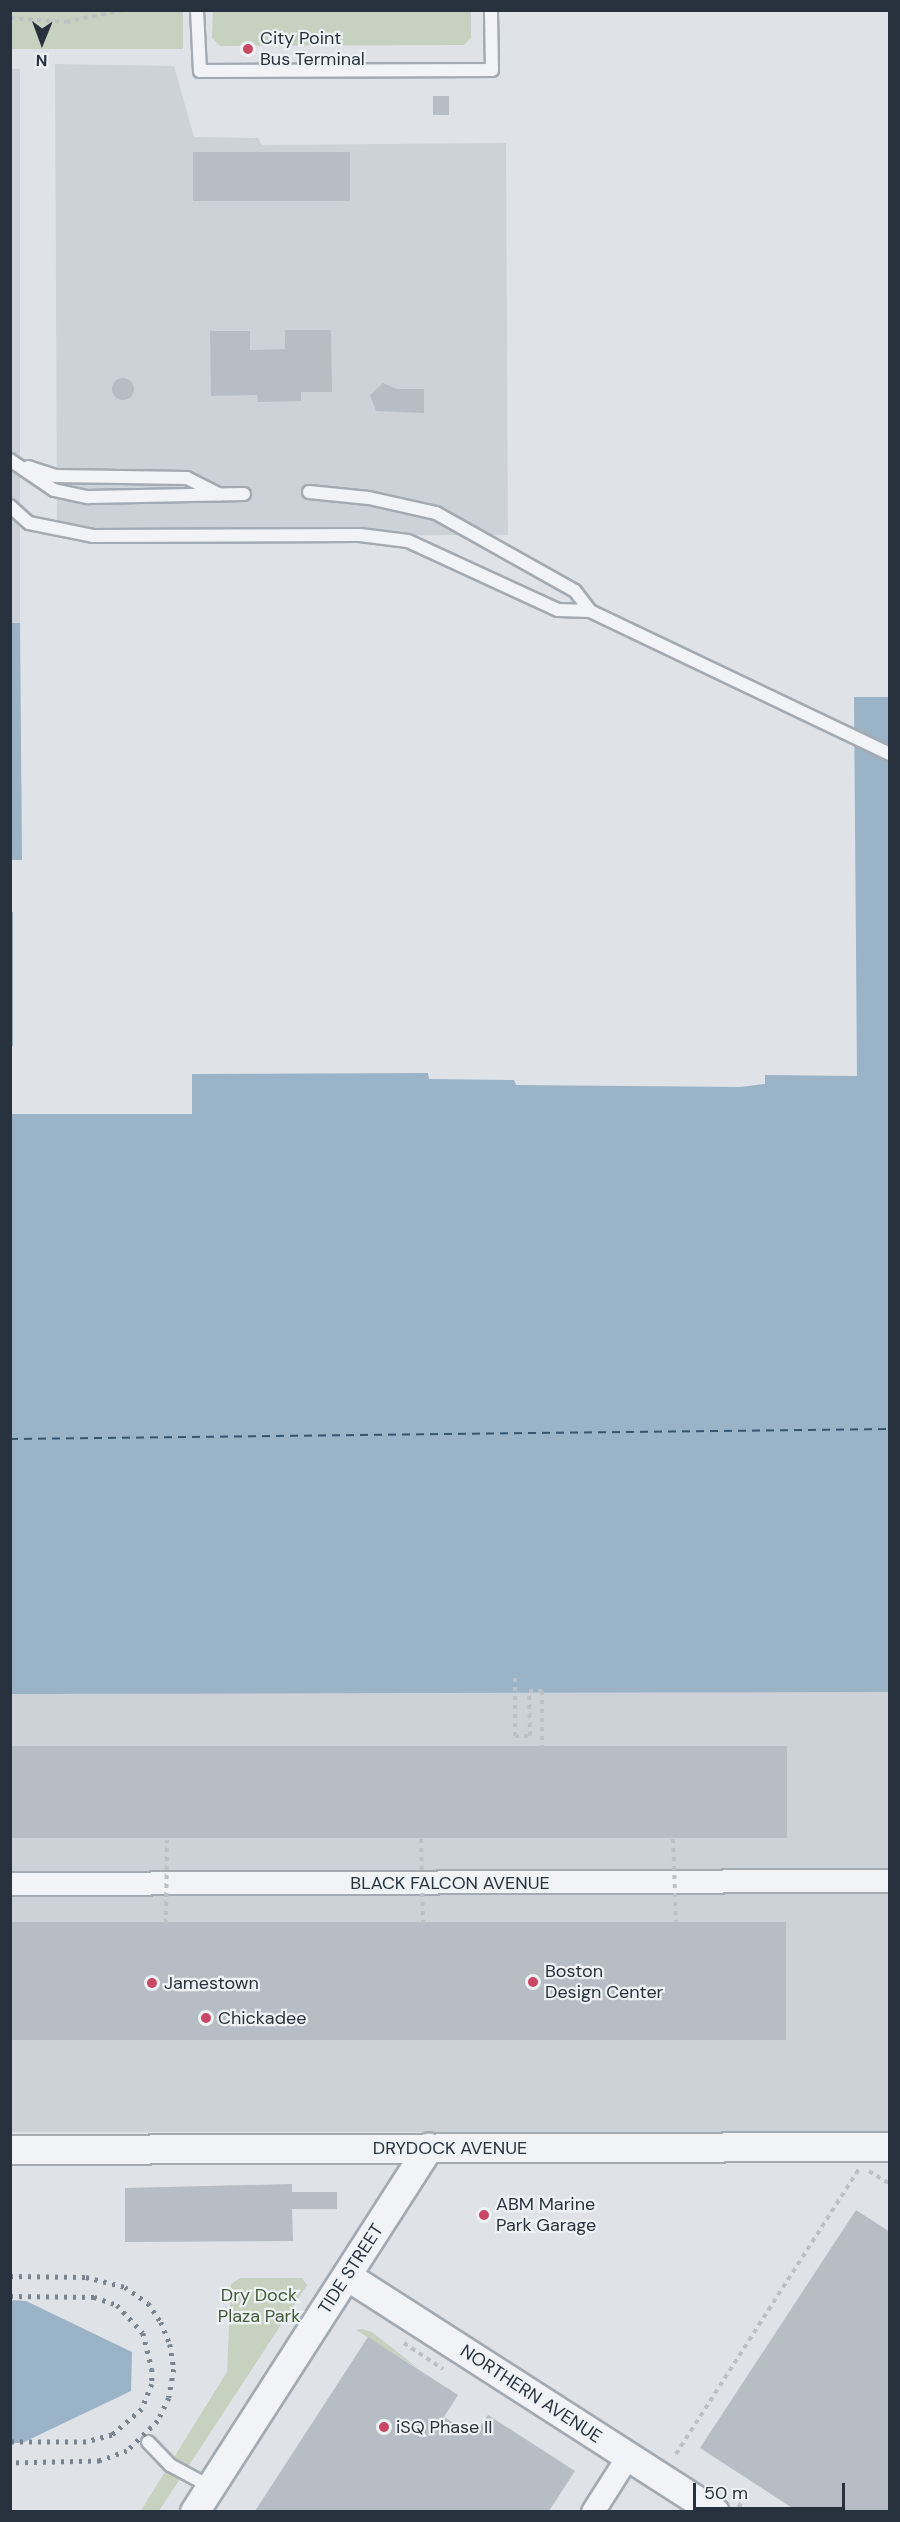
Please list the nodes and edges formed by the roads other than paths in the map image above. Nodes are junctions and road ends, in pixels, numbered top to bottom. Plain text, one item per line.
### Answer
1 (197, 10) edge
2 (491, 10) edge
3 (11, 461) edge
4 (309, 492) dead end
5 (244, 494) dead end
6 (220, 495) junction
7 (10, 506) edge
8 (590, 610) junction
9 (890, 753) edge
10 (890, 1881) edge
11 (10, 1884) edge
12 (890, 2146) edge
13 (429, 2148) junction
14 (10, 2150) edge
15 (347, 2276) junction
16 (148, 2442) dead end
17 (628, 2457) junction
18 (211, 2487) junction
19 (195, 2511) edge
20 (593, 2511) edge
21 (716, 2511) edge

1 - 2 lane
3 - 6 lane
3 - 6 lane
4 - 8 lane
5 - 6 lane
7 - 8 lane
8 - 9 lane
10 - 11 street, BLACK FALCON AVENUE
12 - 13 street, DRYDOCK AVENUE
13 - 14 street, DRYDOCK AVENUE
13 - 15 street, TIDE STREET
15 - 17 street, NORTHERN AVENUE
15 - 18 street, TIDE STREET
16 - 18 lane
17 - 20 street
17 - 21 street, NORTHERN AVENUE
18 - 19 street, TIDE STREET

